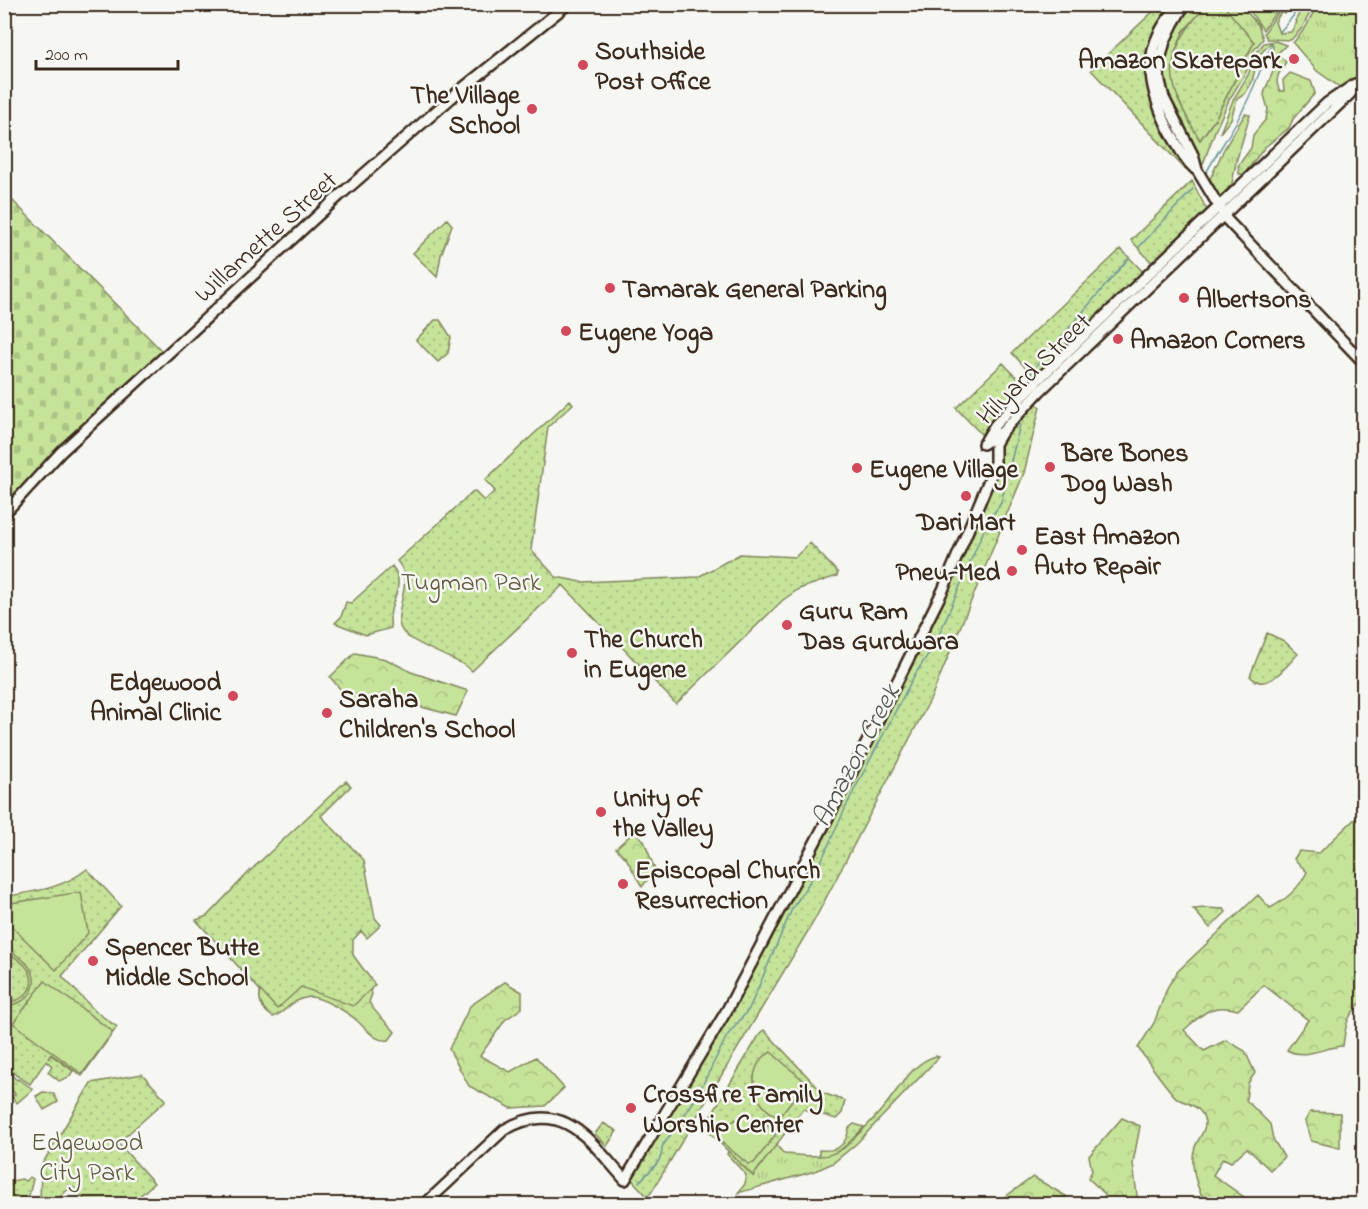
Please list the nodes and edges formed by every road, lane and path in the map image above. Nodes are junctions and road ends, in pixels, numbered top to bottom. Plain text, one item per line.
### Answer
1 (568, 4) edge
2 (1181, 4) edge
3 (1185, 4) edge
4 (1361, 80) edge
5 (1197, 170) junction
6 (1221, 212) junction
7 (1364, 363) edge
8 (1002, 432) junction
9 (983, 444) junction
10 (995, 459) junction
11 (4, 514) edge
12 (425, 1204) edge

1 - 11 main road, Willamette Street
2 - 5 main road
3 - 5 main road
4 - 6 main road, Hilyard Street
5 - 6 main road
6 - 7 main road
6 - 8 main road, Hilyard Street
6 - 9 main road, Hilyard Street
8 - 9 main road, Hilyard Street
8 - 10 main road
9 - 10 main road
10 - 12 main road

